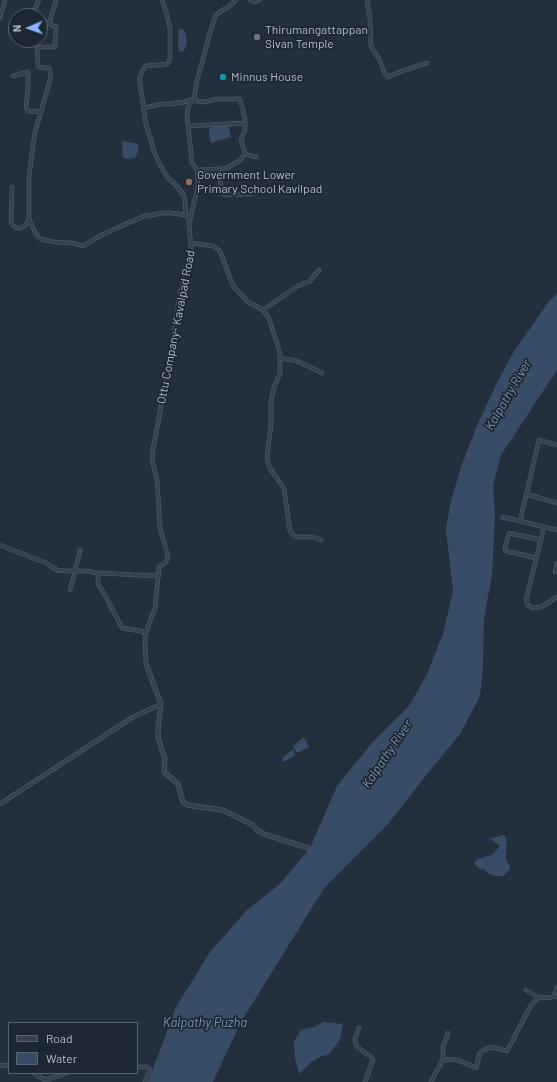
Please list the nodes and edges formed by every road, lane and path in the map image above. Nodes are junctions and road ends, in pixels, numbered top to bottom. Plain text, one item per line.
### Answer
1 (5, 0) edge
2 (33, 0) edge
3 (39, 0) edge
4 (56, 0) edge
5 (162, 0) edge
6 (236, 0) edge
7 (250, 0) edge
8 (260, 0) edge
9 (367, 0) edge
10 (0, 18) edge
11 (427, 63) dead end
12 (14, 76) dead end
13 (194, 99) junction
14 (144, 108) junction
15 (41, 112) junction
16 (244, 123) junction
17 (189, 126) junction
18 (245, 154) junction
19 (256, 157) dead end
20 (218, 169) junction
21 (197, 170) junction
22 (12, 187) dead end
23 (251, 194) dead end
24 (186, 215) junction
25 (29, 218) junction
26 (190, 221) junction
27 (191, 243) junction
28 (319, 270) dead end
29 (263, 310) junction
30 (280, 358) junction
31 (322, 373) dead end
32 (557, 445) edge
33 (526, 494) junction
34 (557, 503) edge
35 (503, 517) dead end
36 (520, 521) junction
37 (544, 526) junction
38 (557, 530) edge
39 (321, 540) dead end
40 (541, 540) junction
41 (0, 545) edge
42 (80, 550) dead end
43 (536, 558) junction
44 (557, 563) edge
45 (75, 571) junction
46 (555, 572) dead end
47 (98, 573) junction
48 (159, 576) junction
49 (70, 590) dead end
50 (557, 597) edge
51 (146, 632) junction
52 (146, 664) joint
53 (161, 704) junction
54 (0, 804) edge
55 (308, 848) dead end
56 (557, 987) edge
57 (526, 990) dead end
58 (556, 996) edge
59 (539, 997) junction
60 (359, 1028) dead end
61 (448, 1033) dead end
62 (443, 1058) junction
63 (138, 1067) edge
64 (36, 1074) edge
65 (64, 1074) edge
66 (145, 1082) edge
67 (366, 1082) edge
68 (431, 1082) edge

1 - 10 street
2 - 3 street
4 - 15 street
5 - 14 street
6 - 13 street, Ottu Company- Kavalpad Road
7 - 8 street
9 - 11 street
12 - 15 street
13 - 14 street
13 - 16 street
13 - 17 street, Ottu Company- Kavalpad Road
14 - 24 street
15 - 25 street
16 - 17 street
16 - 18 street
17 - 21 street, Ottu Company- Kavalpad Road
18 - 19 street
18 - 20 street
20 - 21 street
20 - 23 street
21 - 26 street, Ottu Company- Kavalpad Road
22 - 25 street
24 - 25 street
24 - 26 street
26 - 27 street, Ottu Company- Kavalpad Road
27 - 29 street
27 - 48 street, Ottu Company- Kavalpad Road
28 - 29 street
29 - 30 street
30 - 31 street
30 - 39 street
32 - 33 street
33 - 34 street
33 - 36 street
35 - 36 street
36 - 37 street
37 - 38 street
37 - 40 street
40 - 43 street
40 - 43 street
41 - 45 street
42 - 45 street
43 - 50 street
44 - 46 street
45 - 47 street
45 - 49 street
47 - 48 street
47 - 51 street
48 - 51 street, Ottu Company- Kavalpad Road
51 - 52 street, Ottu Company- Kavalpad Road
52 - 53 street
53 - 54 street
53 - 55 street
56 - 58 street
57 - 59 street
58 - 59 street
59 - 62 street
60 - 67 street
61 - 62 street
62 - 68 street
63 - 66 street
64 - 65 street

